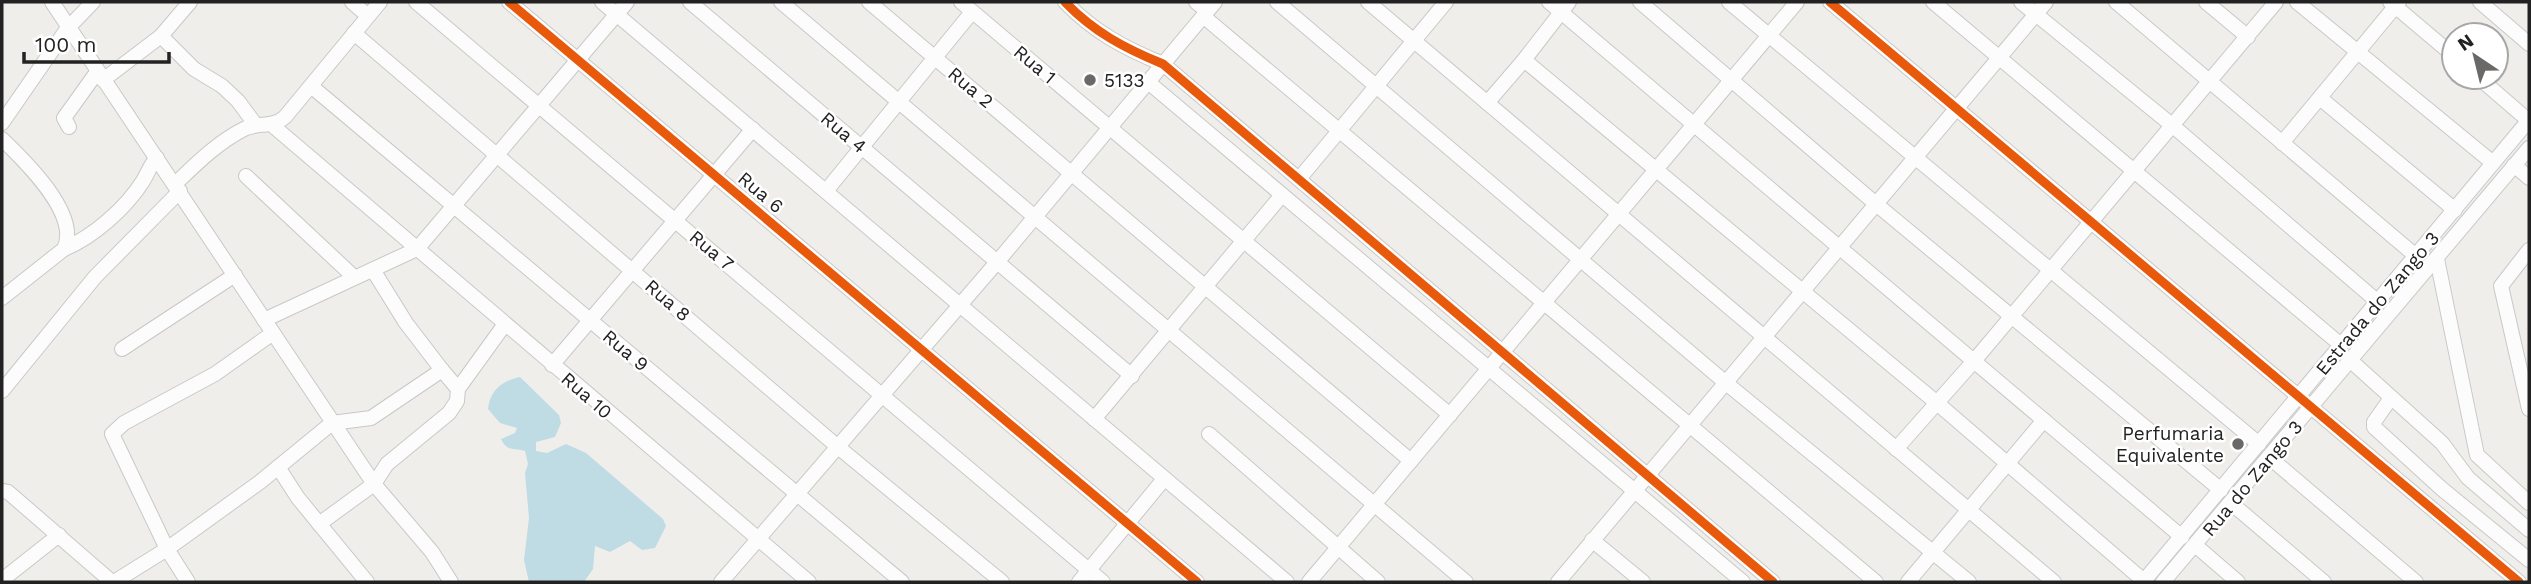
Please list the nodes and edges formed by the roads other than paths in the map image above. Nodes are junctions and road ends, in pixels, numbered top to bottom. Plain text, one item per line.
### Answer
1 (52, 2) edge
2 (93, 2) edge
3 (190, 2) edge
4 (352, 2) edge
5 (380, 2) edge
6 (416, 2) edge
7 (509, 2) edge
8 (602, 2) edge
9 (627, 2) edge
10 (690, 2) edge
11 (780, 2) edge
12 (869, 2) edge
13 (1065, 2) edge
14 (1277, 2) edge
15 (1368, 2) edge
16 (1446, 2) edge
17 (1549, 2) edge
18 (1640, 2) edge
19 (1729, 2) edge
20 (1797, 2) edge
21 (1830, 2) edge
22 (1933, 2) edge
23 (2021, 2) edge
24 (2046, 2) edge
25 (2116, 2) edge
26 (2206, 2) edge
27 (2276, 2) edge
28 (2297, 2) edge
29 (2480, 2) edge
30 (2395, 3) edge
31 (966, 7) edge
32 (1565, 7) edge
33 (1205, 8) edge
34 (617, 14) junction
35 (2036, 14) junction
36 (368, 16) junction
37 (68, 29) junction
38 (354, 33) junction
39 (160, 36) junction
40 (1769, 36) junction
41 (2248, 37) junction
42 (1414, 41) junction
43 (2440, 43) edge
44 (2529, 44) edge
45 (2358, 52) junction
46 (935, 57) junction
47 (2001, 58) junction
48 (1524, 60) junction
49 (579, 61) junction
50 (1163, 64) junction
51 (100, 76) junction
52 (1731, 80) junction
53 (1148, 82) junction
54 (2211, 82) junction
55 (312, 86) junction
56 (1376, 86) junction
57 (2495, 91) edge
58 (2320, 98) junction
59 (898, 101) junction
60 (1487, 103) junction
61 (541, 106) junction
62 (1956, 110) junction
63 (2529, 120) edge
64 (2, 123) edge
65 (255, 124) junction
66 (272, 125) junction
67 (1694, 125) junction
68 (1110, 126) junction
69 (2173, 126) junction
70 (69, 127) dead end
71 (753, 129) junction
72 (1340, 131) junction
73 (2, 139) edge
74 (2282, 143) junction
75 (862, 147) junction
76 (2529, 148) edge
77 (498, 154) junction
78 (1917, 157) junction
79 (157, 158) junction
80 (2493, 163) junction
81 (2514, 165) junction
82 (1655, 170) junction
83 (2136, 170) junction
84 (1072, 173) junction
85 (714, 175) junction
86 (246, 176) dead end
87 (2529, 178) edge
88 (1299, 179) junction
89 (178, 187) junction
90 (826, 191) junction
91 (1282, 195) junction
92 (1876, 204) junction
93 (454, 207) junction
94 (2455, 210) junction
95 (1618, 214) junction
96 (1032, 216) junction
97 (676, 220) junction
98 (2091, 222) junction
99 (1243, 240) junction
100 (1839, 248) junction
101 (64, 249) junction
102 (417, 249) junction
103 (2529, 250) edge
104 (2416, 256) junction
105 (2437, 259) junction
106 (1580, 260) junction
107 (998, 261) junction
108 (631, 268) junction
109 (373, 270) junction
110 (2050, 271) junction
111 (235, 275) junction
112 (354, 277) junction
113 (1207, 285) junction
114 (1801, 292) junction
115 (2, 298) edge
116 (2378, 302) junction
117 (1544, 303) junction
118 (959, 304) junction
119 (2012, 316) junction
120 (588, 319) junction
121 (264, 320) junction
122 (505, 324) junction
123 (1169, 331) junction
124 (273, 333) junction
125 (1764, 336) junction
126 (2342, 345) junction
127 (122, 349) dead end
128 (921, 350) junction
129 (1503, 351) junction
130 (1975, 361) junction
131 (2351, 361) junction
132 (552, 365) junction
133 (1489, 368) junction
134 (442, 370) junction
135 (1132, 376) junction
136 (1726, 383) junction
137 (458, 389) junction
138 (2, 391) edge
139 (882, 395) junction
140 (2298, 396) junction
141 (2391, 398) junction
142 (1937, 403) junction
143 (2311, 407) junction
144 (2529, 410) edge
145 (1450, 415) junction
146 (1094, 419) junction
147 (2044, 420) junction
148 (332, 423) junction
149 (1688, 426) junction
150 (1209, 435) dead end
151 (2259, 444) junction
152 (838, 447) junction
153 (1896, 449) junction
154 (2269, 457) junction
155 (1411, 461) junction
156 (2007, 464) junction
157 (278, 467) junction
158 (1648, 474) junction
159 (1164, 479) junction
160 (374, 484) junction
161 (1635, 489) junction
162 (2221, 490) junction
163 (2, 491) edge
164 (798, 494) junction
165 (2231, 503) junction
166 (2529, 503) edge
167 (1374, 504) junction
168 (1968, 510) junction
169 (319, 524) junction
170 (1129, 526) junction
171 (2529, 530) edge
172 (59, 535) junction
173 (2182, 537) junction
174 (758, 540) junction
175 (1592, 540) junction
176 (2195, 545) junction
177 (1336, 548) junction
178 (167, 549) junction
179 (1933, 552) junction
180 (2529, 560) edge
181 (1090, 571) junction
182 (2, 580) edge
183 (2516, 581) edge
184 (113, 582) edge
185 (188, 582) edge
186 (367, 582) edge
187 (451, 582) edge
188 (722, 582) edge
189 (808, 582) edge
190 (902, 582) edge
191 (1002, 582) edge
192 (1079, 582) edge
193 (1103, 582) edge
194 (1197, 582) edge
195 (1286, 582) edge
196 (1309, 582) edge
197 (1378, 582) edge
198 (1466, 582) edge
199 (1558, 582) edge
200 (1643, 582) edge
201 (1743, 582) edge
202 (1773, 582) edge
203 (1876, 582) edge
204 (1908, 582) edge
205 (1969, 582) edge
206 (2054, 582) edge
207 (2144, 582) edge
208 (2163, 582) edge
209 (2238, 582) edge
210 (2324, 582) edge
211 (2416, 582) edge

1 - 37 street
2 - 37 street
3 - 39 street
4 - 36 street
5 - 36 street
6 - 61 street, Rua 7
7 - 49 street, Rua 6
8 - 34 street
9 - 34 street
10 - 75 street, Rua 4
11 - 59 street
12 - 46 street, Rua 2
13 - 50 street
14 - 56 street
15 - 42 street
16 - 42 street
17 - 32 street
18 - 52 street
19 - 40 street
20 - 40 street
21 - 62 street
22 - 47 street
23 - 35 street
24 - 35 street
25 - 54 street
26 - 41 street
27 - 41 street
28 - 45 street
29 - 44 street
30 - 43 street
30 - 45 street
31 - 46 street
31 - 68 street, Rua 1
32 - 48 street
32 - 67 street
33 - 50 street
33 - 72 street
34 - 49 street
34 - 71 street
35 - 47 street
35 - 69 street
36 - 38 street
37 - 51 street
37 - 64 street
38 - 55 street
38 - 77 street, Rua 8
39 - 51 street
39 - 65 street
40 - 52 street
40 - 78 street
41 - 54 street
42 - 56 street
42 - 60 street
45 - 58 street
45 - 80 street
46 - 59 street
46 - 84 street, Rua 2
47 - 62 street
47 - 83 street
48 - 60 street
48 - 82 street
49 - 61 street
49 - 85 street, Rua 6
50 - 53 street
50 - 88 street
51 - 70 street
51 - 79 street
52 - 67 street
52 - 92 street
53 - 68 street
53 - 91 street
54 - 69 street
54 - 74 street
55 - 66 street
55 - 93 street, Rua 9
56 - 72 street
56 - 106 street
57 - 63 street
58 - 74 street
58 - 94 street
59 - 75 street
59 - 96 street
60 - 95 street
61 - 77 street
61 - 97 street, Rua 7
62 - 78 street
62 - 98 street
63 - 80 street, Estrada do Zango 3
65 - 66 street
65 - 89 street
66 - 102 street, Rua 10
67 - 82 street
67 - 100 street
68 - 84 street
68 - 99 street, Rua 1
69 - 83 street
69 - 116 street
71 - 85 street
71 - 90 street
72 - 88 street
72 - 117 street
73 - 101 street
74 - 104 street
75 - 90 street
75 - 107 street, Rua 4
76 - 81 street, Rua do Zango 3
77 - 93 street
77 - 108 street, Rua 8
78 - 92 street
78 - 110 street
79 - 89 street
79 - 101 street
80 - 94 street, Estrada do Zango 3
81 - 87 street
81 - 105 street, Rua do Zango 3
82 - 95 street
82 - 114 street
83 - 98 street
83 - 126 street
84 - 96 street
84 - 113 street, Rua 2
85 - 97 street
85 - 128 street, Rua 6
86 - 112 street
88 - 129 street
89 - 111 street
89 - 138 street
90 - 118 street
91 - 99 street
91 - 133 street
92 - 100 street
92 - 119 street
93 - 102 street
93 - 120 street, Rua 9
94 - 104 street, Estrada do Zango 3
95 - 106 street
95 - 125 street
96 - 107 street
96 - 123 street
97 - 108 street
97 - 139 street, Rua 7
98 - 110 street
98 - 140 street
99 - 113 street
99 - 145 street, Rua 1
100 - 114 street
100 - 130 street
101 - 115 street
102 - 109 street
102 - 122 street, Rua 10
103 - 144 street
104 - 116 street, Estrada do Zango 3
105 - 131 street, Rua do Zango 3
105 - 166 street
106 - 117 street
106 - 136 street
107 - 118 street
107 - 135 street, Rua 4
108 - 120 street
108 - 152 street, Rua 8
109 - 112 street
109 - 134 street
110 - 119 street
110 - 151 street
111 - 121 street
111 - 127 street
112 - 121 street
113 - 123 street
113 - 155 street, Rua 2
114 - 125 street
114 - 142 street
116 - 126 street, Estrada do Zango 3
117 - 129 street
117 - 149 street
118 - 128 street
118 - 146 street
119 - 130 street
119 - 162 street
120 - 132 street
120 - 164 street, Rua 9
121 - 124 street
122 - 132 street, Rua 10
122 - 137 street
123 - 135 street
123 - 167 street
124 - 148 street
124 - 178 street
125 - 136 street
125 - 153 street
126 - 140 street, Estrada do Zango 3
128 - 139 street
128 - 170 street, Rua 6
129 - 133 street
129 - 158 street
130 - 142 street
130 - 147 street
131 - 141 street
131 - 143 street, Rua do Zango 3
132 - 174 street, Rua 10
133 - 145 street
133 - 161 street
134 - 137 street
134 - 148 street
135 - 146 street
136 - 149 street
136 - 179 street
137 - 160 street
139 - 152 street
139 - 181 street, Rua 7
140 - 143 street
140 - 151 street, Estrada do Zango 3
141 - 171 street
141 - 180 street
142 - 153 street
142 - 156 street
143 - 154 street, Rua do Zango 3
143 - 183 street
145 - 155 street
146 - 159 street
147 - 156 street
147 - 173 street
148 - 157 street
148 - 160 street
149 - 158 street
149 - 203 street
150 - 177 street
151 - 162 street, Estrada do Zango 3
152 - 164 street
152 - 191 street, Rua 8
153 - 168 street
154 - 165 street, Rua do Zango 3
154 - 211 street
155 - 167 street
156 - 168 street
156 - 207 street
157 - 169 street
157 - 178 street
158 - 161 street
158 - 202 street
159 - 170 street
159 - 195 street
160 - 169 street
160 - 187 street
161 - 175 street
161 - 201 street
162 - 173 street, Estrada do Zango 3
163 - 172 street
164 - 174 street
164 - 190 street, Rua 9
165 - 176 street, Rua do Zango 3
165 - 210 street
167 - 177 street
167 - 198 street
168 - 179 street
168 - 206 street
169 - 186 street
170 - 181 street
170 - 194 street, Rua 6
172 - 182 street
172 - 184 street
173 - 207 street, Estrada do Zango 3
174 - 188 street
174 - 189 street, Rua 10
175 - 199 street
175 - 200 street
176 - 208 street, Rua do Zango 3
176 - 209 street
177 - 196 street
177 - 197 street
178 - 184 street
178 - 185 street
179 - 204 street
179 - 205 street
181 - 192 street
181 - 193 street, Rua 7

